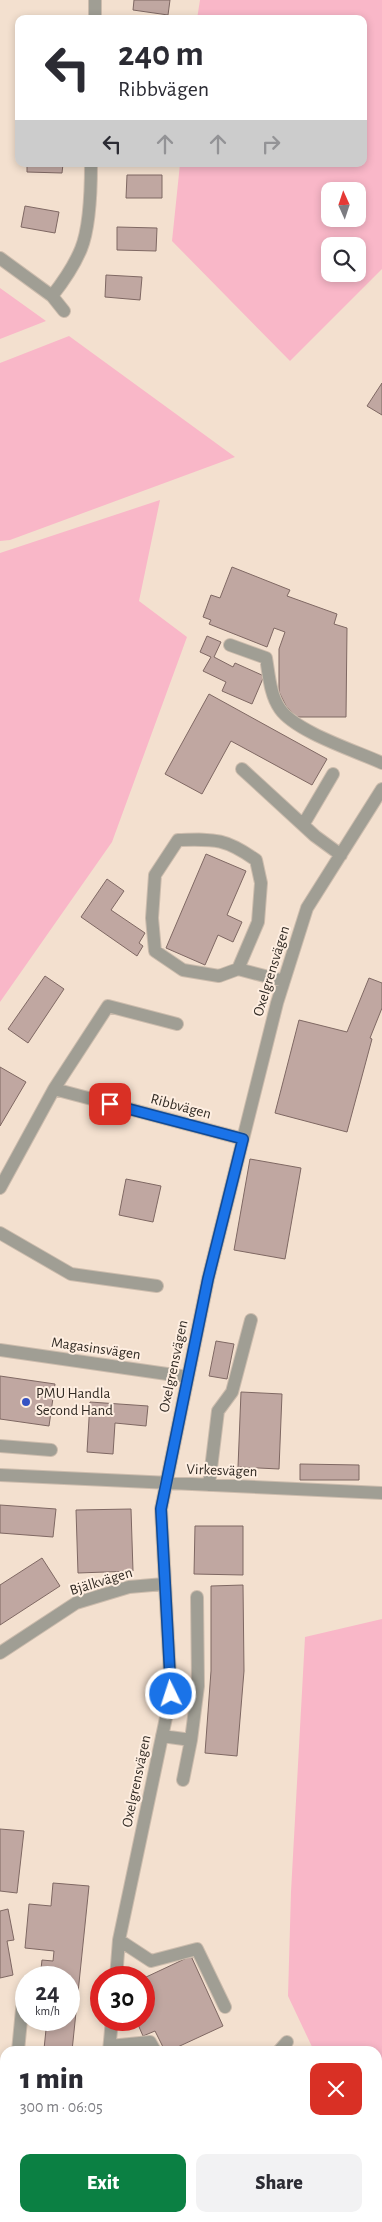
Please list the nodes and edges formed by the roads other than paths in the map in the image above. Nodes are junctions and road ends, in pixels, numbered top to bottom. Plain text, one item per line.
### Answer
1 (96, 0) edge
2 (95, 15) edge
3 (91, 167) edge
4 (0, 258) edge
5 (52, 296) junction
6 (64, 311) dead end
7 (230, 645) dead end
8 (382, 763) edge
9 (242, 769) dead end
10 (333, 774) dead end
11 (382, 789) edge
12 (303, 825) junction
13 (341, 855) junction
14 (238, 968) junction
15 (284, 980) junction
16 (177, 1024) dead end
17 (54, 1089) junction
18 (243, 1139) junction
19 (0, 1188) edge
20 (0, 1233) edge
21 (157, 1286) dead end
22 (251, 1320) dead end
23 (0, 1350) edge
24 (188, 1377) junction
25 (0, 1446) edge
26 (51, 1450) dead end
27 (0, 1475) edge
28 (166, 1484) junction
29 (209, 1485) junction
30 (382, 1493) edge
31 (164, 1584) junction
32 (197, 1598) dead end
33 (0, 1653) edge
34 (162, 1736) junction
35 (191, 1740) junction
36 (183, 1780) dead end
37 (119, 1940) junction
38 (117, 1966) edge
39 (225, 2006) dead end
40 (20, 2031) edge
41 (111, 2031) edge
42 (18, 2046) edge
43 (110, 2046) edge
44 (123, 2046) edge
45 (152, 2046) edge

1 - 2 street
3 - 5 street
4 - 5 street
5 - 6 street
7 - 8 street
9 - 12 street
10 - 12 street
11 - 13 street, Oxelgrensvägen
12 - 13 street
13 - 15 street, Oxelgrensvägen
14 - 14 street
14 - 15 street
15 - 18 street, Oxelgrensvägen
16 - 17 street
17 - 18 street, Ribbvägen
17 - 19 street
18 - 24 street, Oxelgrensvägen
20 - 21 street
22 - 29 street
23 - 24 street, Magasinsvägen
24 - 28 street, Oxelgrensvägen
25 - 26 street
27 - 28 street, Virkesvägen
28 - 29 street, Virkesvägen
28 - 31 street, Oxelgrensvägen
29 - 30 street, Virkesvägen
31 - 33 street, Bjälkvägen
31 - 34 street, Oxelgrensvägen
32 - 35 street
34 - 35 street
34 - 37 street, Oxelgrensvägen
35 - 36 street
37 - 38 street, Oxelgrensvägen
37 - 39 street
40 - 42 street
41 - 43 street
44 - 45 street

